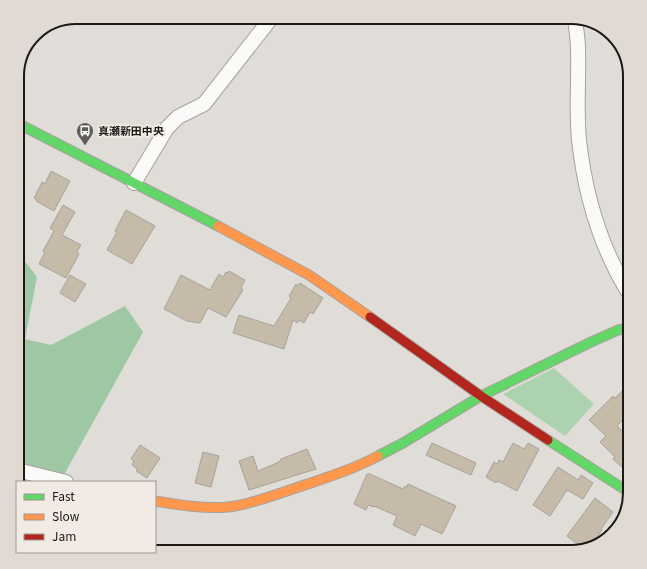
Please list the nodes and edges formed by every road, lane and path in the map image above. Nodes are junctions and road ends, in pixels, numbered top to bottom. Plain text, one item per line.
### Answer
1 (267, 24) edge
2 (576, 24) edge
3 (24, 127) edge
4 (134, 183) junction
5 (623, 284) edge
6 (623, 329) edge
7 (481, 396) junction
8 (24, 472) edge
9 (62, 481) edge
10 (623, 488) edge
11 (156, 501) edge

1 - 4 street
2 - 5 street
3 - 4 street
4 - 7 street
6 - 7 street
7 - 10 street
7 - 11 street
8 - 9 street

